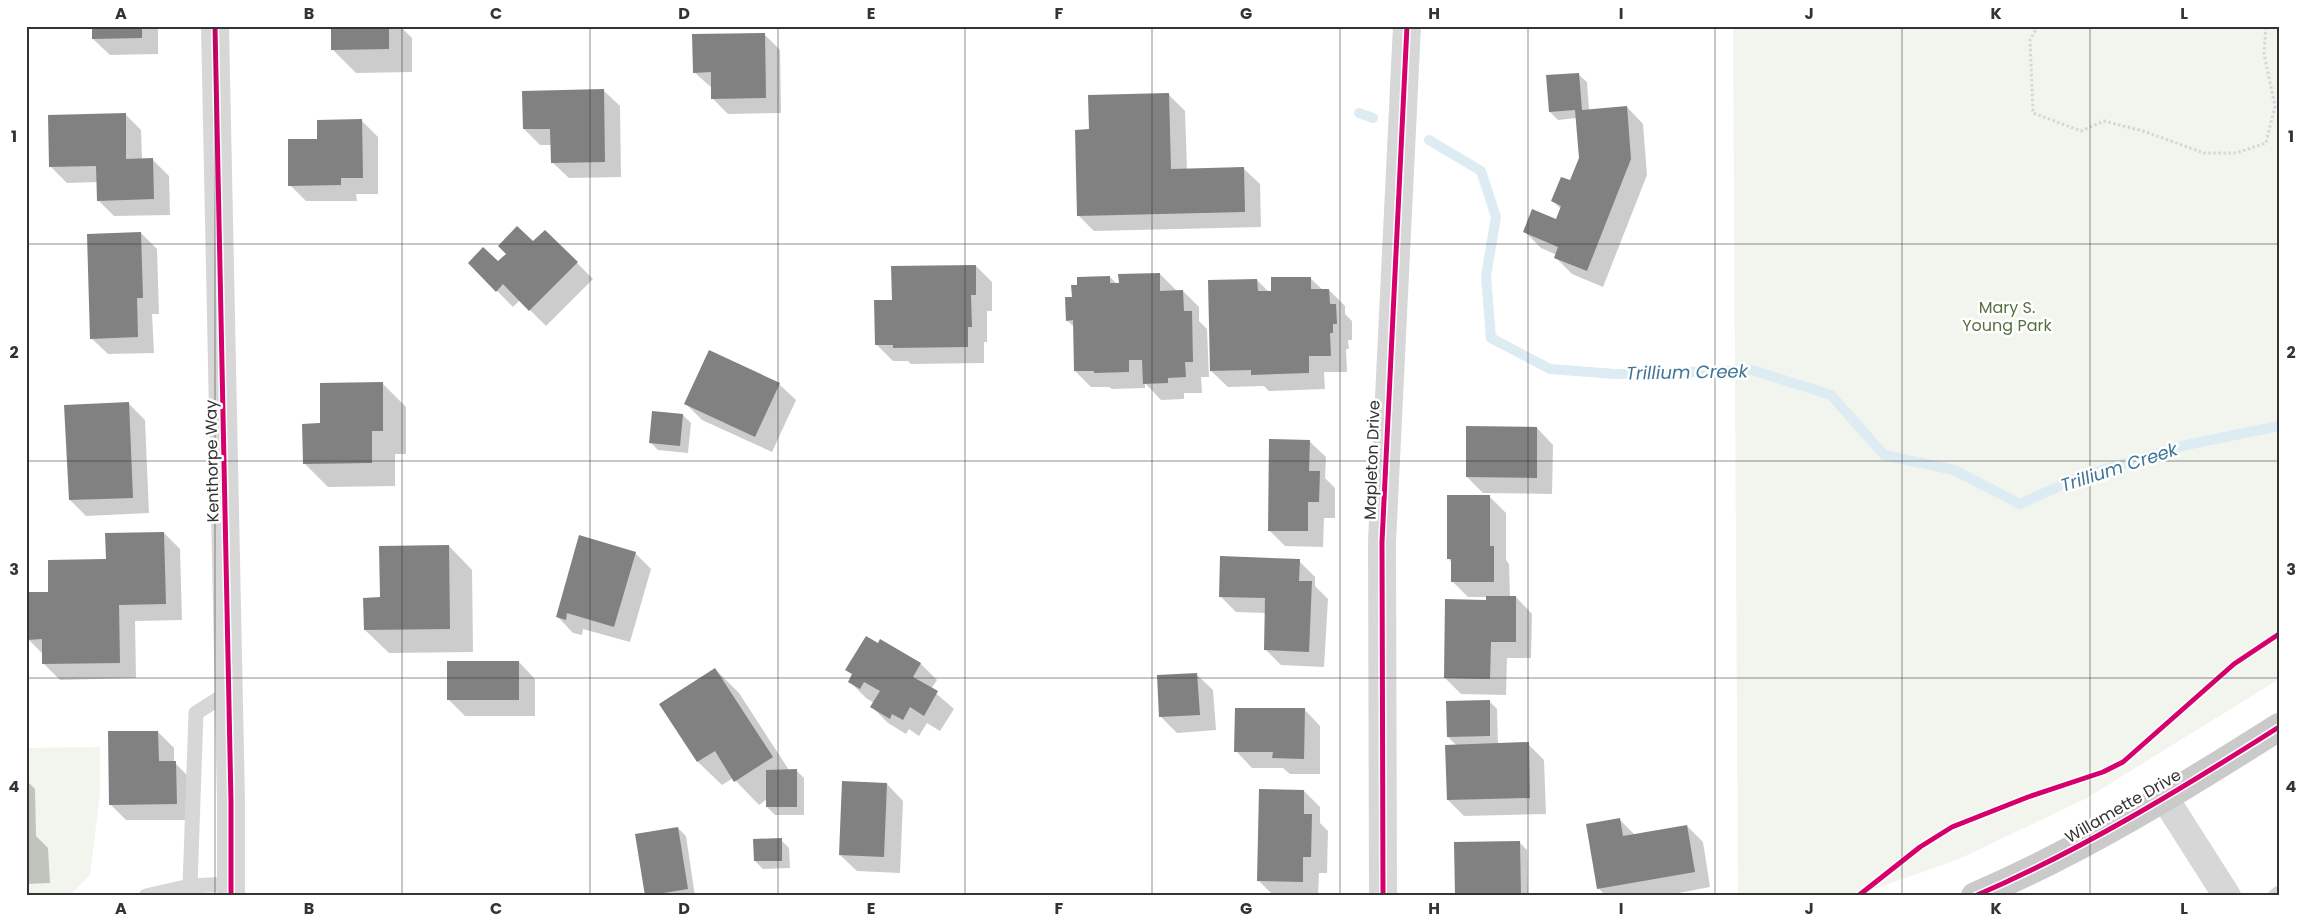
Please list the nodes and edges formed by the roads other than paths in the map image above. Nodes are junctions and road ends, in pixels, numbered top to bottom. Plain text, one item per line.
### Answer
1 (215, 26) edge
2 (1407, 26) edge
3 (229, 692) junction
4 (2279, 727) edge
5 (2164, 797) junction
6 (190, 886) junction
7 (231, 890) edge
8 (2279, 893) edge
9 (146, 896) edge
10 (1383, 896) edge
11 (1975, 896) edge
12 (2227, 896) edge
13 (2274, 896) edge

1 - 3 street, Kenthorpe Way
2 - 10 street, Mapleton Drive
3 - 6 lane
3 - 7 street, Kenthorpe Way
4 - 5 main road, Willamette Drive
5 - 11 main road, Willamette Drive
5 - 12 street
6 - 7 lane
6 - 9 lane
8 - 13 lane

